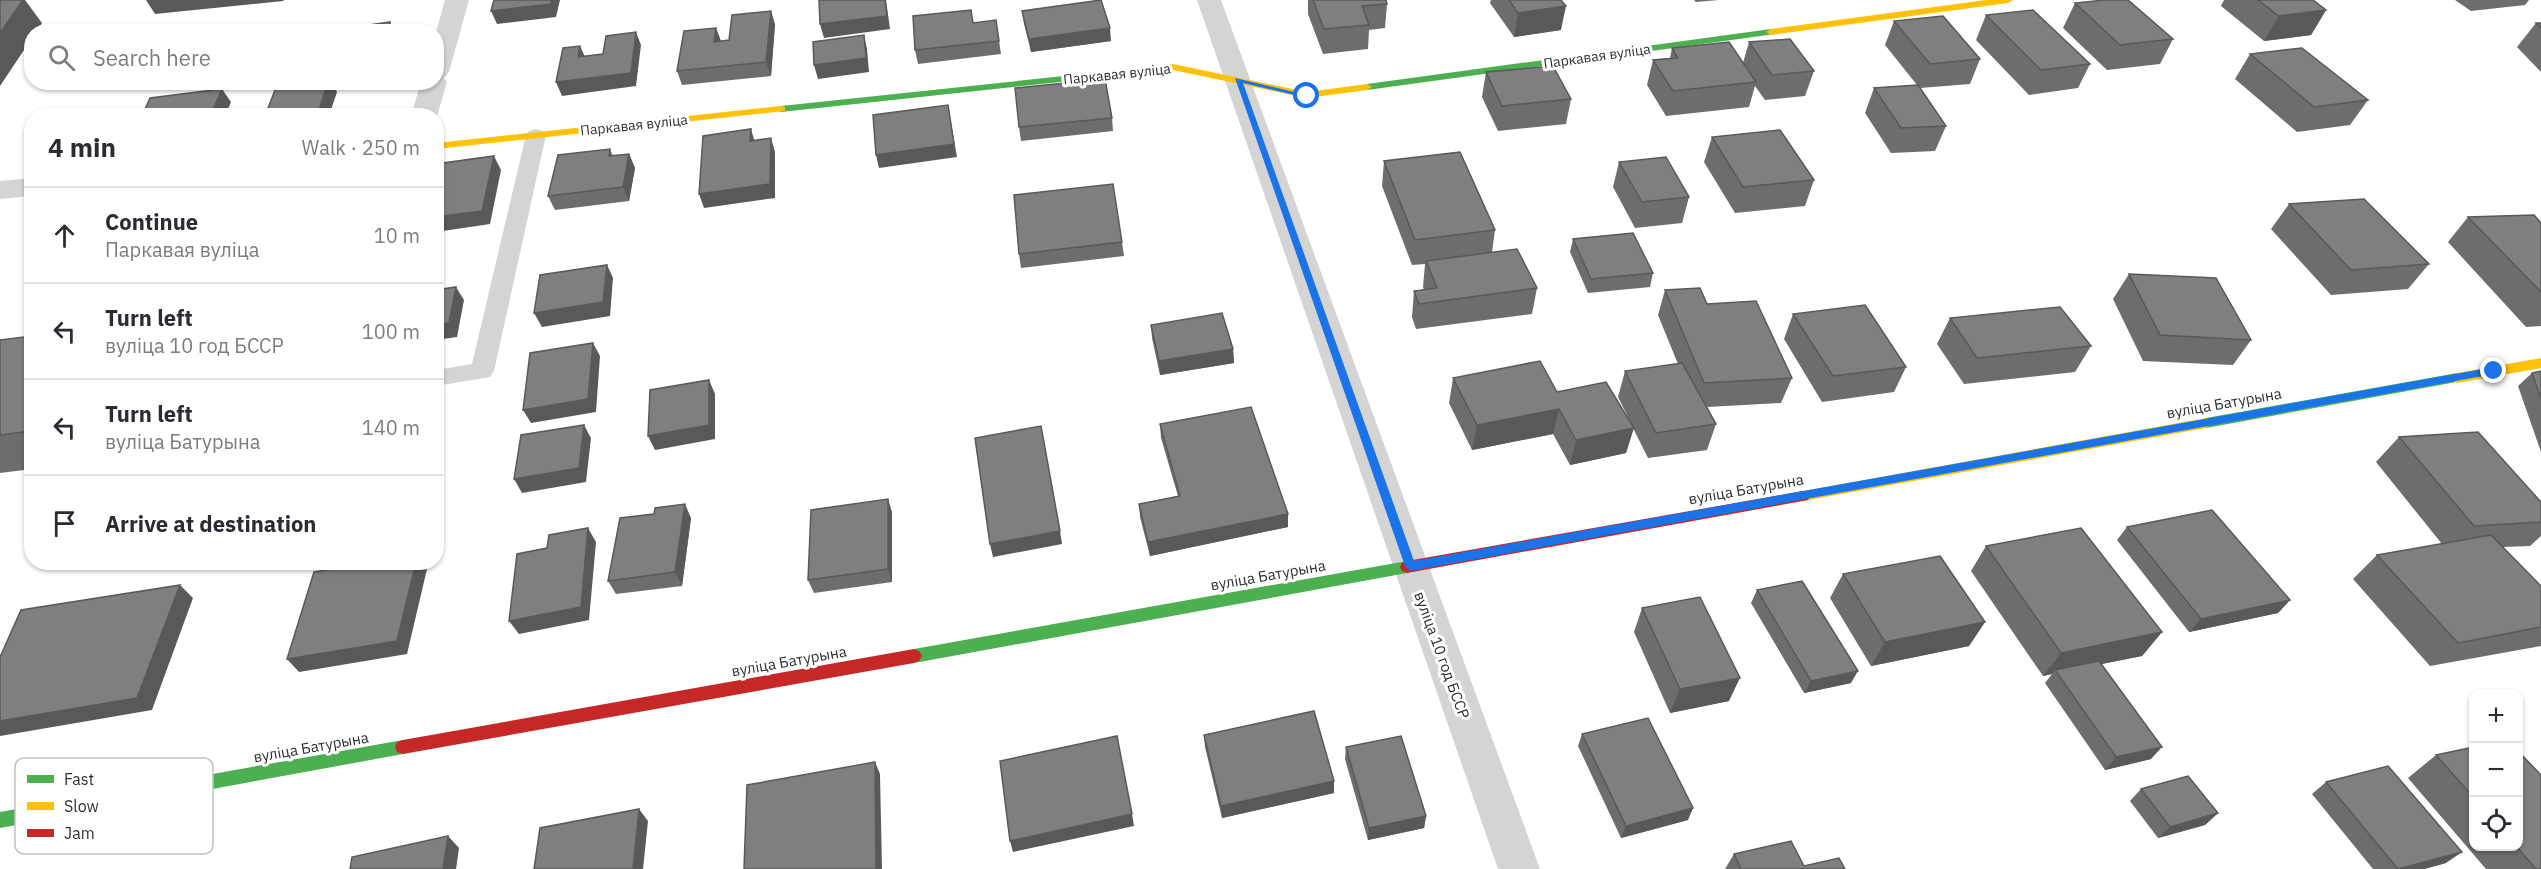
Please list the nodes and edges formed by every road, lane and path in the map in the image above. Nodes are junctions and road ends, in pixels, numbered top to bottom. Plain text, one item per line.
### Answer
1 (457, 0) edge
2 (1209, 0) edge
3 (2008, 0) edge
4 (444, 45) edge
5 (1238, 80) junction
6 (432, 90) edge
7 (426, 108) edge
8 (536, 135) junction
9 (444, 145) edge
10 (24, 188) edge
11 (0, 190) edge
12 (2541, 363) edge
13 (444, 377) edge
14 (1410, 566) junction
15 (213, 782) edge
16 (15, 817) edge
17 (0, 820) edge
18 (1519, 869) edge

1 - 4 street
2 - 5 street, вуліца 10 год БССР
3 - 5 street, Паркавая вуліца
5 - 8 street, Паркавая вуліца
5 - 14 street, вуліца 10 год БССР
6 - 7 street
8 - 9 street, Паркавая вуліца
8 - 13 lane
10 - 11 street
12 - 14 street, вуліца Батурына
14 - 15 street, вуліца Батурына
14 - 18 street, вуліца 10 год БССР
16 - 17 street, вуліца Батурына

